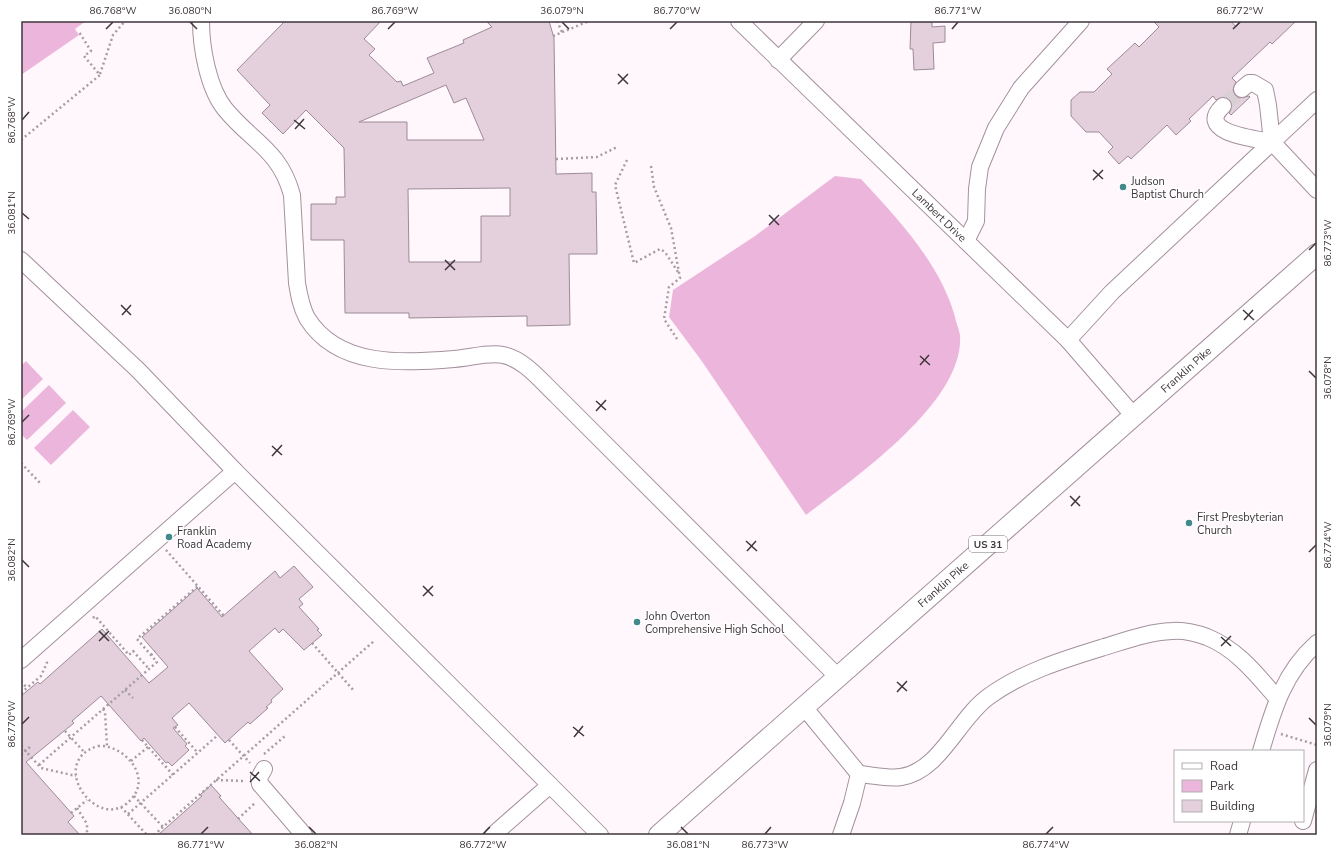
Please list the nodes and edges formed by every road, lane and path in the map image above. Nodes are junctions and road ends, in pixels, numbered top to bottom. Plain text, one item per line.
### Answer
1 (125, 21) edge
2 (201, 21) edge
3 (557, 21) edge
4 (589, 21) edge
5 (739, 21) edge
6 (816, 21) edge
7 (1081, 21) edge
8 (79, 32) dead end
9 (562, 32) junction
10 (553, 36) dead end
11 (778, 60) junction
12 (100, 75) junction
13 (1242, 89) tunnel mouth
14 (1317, 100) edge
15 (1223, 106) tunnel mouth
16 (21, 140) edge
17 (1272, 142) junction
18 (617, 147) dead end
19 (556, 159) dead end
20 (627, 160) dead end
21 (651, 166) dead end
22 (1317, 190) edge
23 (966, 241) junction
24 (1317, 254) edge
25 (21, 260) edge
26 (680, 274) junction
27 (677, 338) dead end
28 (1068, 340) junction
29 (1133, 415) junction
30 (21, 463) edge
31 (235, 470) junction
32 (41, 484) dead end
33 (158, 540) junction
34 (198, 586) junction
35 (224, 616) dead end
36 (89, 622) dead end
37 (374, 641) dead end
38 (312, 643) dead end
39 (1317, 643) edge
40 (155, 651) dead end
41 (50, 654) dead end
42 (151, 655) junction
43 (45, 659) dead end
44 (21, 660) edge
45 (38, 663) dead end
46 (149, 669) junction
47 (338, 672) junction
48 (838, 677) junction
49 (21, 681) edge
50 (27, 688) junction
51 (125, 690) junction
52 (354, 691) dead end
53 (21, 693) edge
54 (133, 698) dead end
55 (1277, 698) junction
56 (804, 707) junction
57 (103, 709) junction
58 (175, 727) dead end
59 (1267, 730) junction
60 (65, 731) dead end
61 (218, 735) dead end
62 (142, 740) dead end
63 (229, 740) dead end
64 (1317, 744) edge
65 (21, 746) edge
66 (31, 746) dead end
67 (107, 746) junction
68 (148, 747) junction
69 (1261, 750) edge
70 (26, 751) junction
71 (84, 753) junction
72 (198, 753) junction
73 (21, 755) edge
74 (243, 755) junction
75 (131, 761) junction
76 (39, 765) junction
77 (258, 767) joint
78 (1317, 770) edge
79 (858, 774) junction
80 (173, 775) junction
81 (76, 776) junction
82 (216, 780) junction
83 (245, 781) dead end
84 (550, 785) junction
85 (1315, 787) edge
86 (134, 796) junction
87 (87, 800) junction
88 (257, 802) dead end
89 (121, 807) junction
90 (77, 808) junction
91 (71, 813) dead end
92 (128, 814) junction
93 (1307, 816) edge
94 (238, 819) dead end
95 (1242, 822) edge
96 (163, 827) junction
97 (87, 835) edge
98 (147, 835) edge
99 (154, 835) edge
100 (304, 835) edge
101 (493, 835) edge
102 (600, 835) edge
103 (659, 835) edge
104 (841, 835) edge
105 (1238, 835) edge
106 (1299, 835) edge

1 - 12 path
2 - 48 street
3 - 9 path
4 - 9 path
5 - 11 street, Lambert Drive
6 - 11 street
7 - 23 street
8 - 12 path
9 - 10 path
11 - 23 street, Lambert Drive
12 - 16 path
13 - 17 street
14 - 17 street
15 - 17 street
17 - 22 street
17 - 28 street
18 - 19 path
20 - 26 path
21 - 26 path
23 - 28 street, Lambert Drive
24 - 29 main road, Franklin Pike / US 31
25 - 31 street
26 - 27 path
28 - 29 street, Lambert Drive
29 - 48 main road, Franklin Pike / US 31
30 - 32 path
31 - 33 street
31 - 84 street
33 - 34 path
33 - 44 street
34 - 35 path
34 - 42 path
36 - 46 path
37 - 47 path
38 - 47 path
39 - 55 street
40 - 42 path
41 - 45 path
42 - 46 path
43 - 50 path
46 - 51 path
47 - 52 path
47 - 74 path
48 - 56 main road, Franklin Pike / US 31
49 - 50 path
50 - 53 path
51 - 54 path
51 - 57 path
55 - 59 street
55 - 79 street
56 - 79 street
56 - 103 main road, Franklin Pike / US 31
57 - 67 path
57 - 76 path
58 - 72 path
59 - 64 path
59 - 69 street
60 - 71 path
61 - 72 path
62 - 68 path
63 - 74 path
65 - 70 path
66 - 70 path
67 - 71 path
67 - 75 path
68 - 75 path
68 - 80 path
70 - 73 path
70 - 76 path
71 - 81 path
72 - 80 path
74 - 77 path
74 - 82 path
75 - 86 path
76 - 81 path
77 - 100 street
78 - 85 street
79 - 104 street
80 - 92 path
81 - 87 path
82 - 83 path
82 - 96 path
84 - 101 street
84 - 102 street
85 - 93 street
86 - 89 path
86 - 96 path
87 - 89 path
87 - 90 path
88 - 94 path
89 - 92 path
90 - 91 path
90 - 97 path
92 - 98 path
93 - 106 street
95 - 105 street
96 - 99 path

